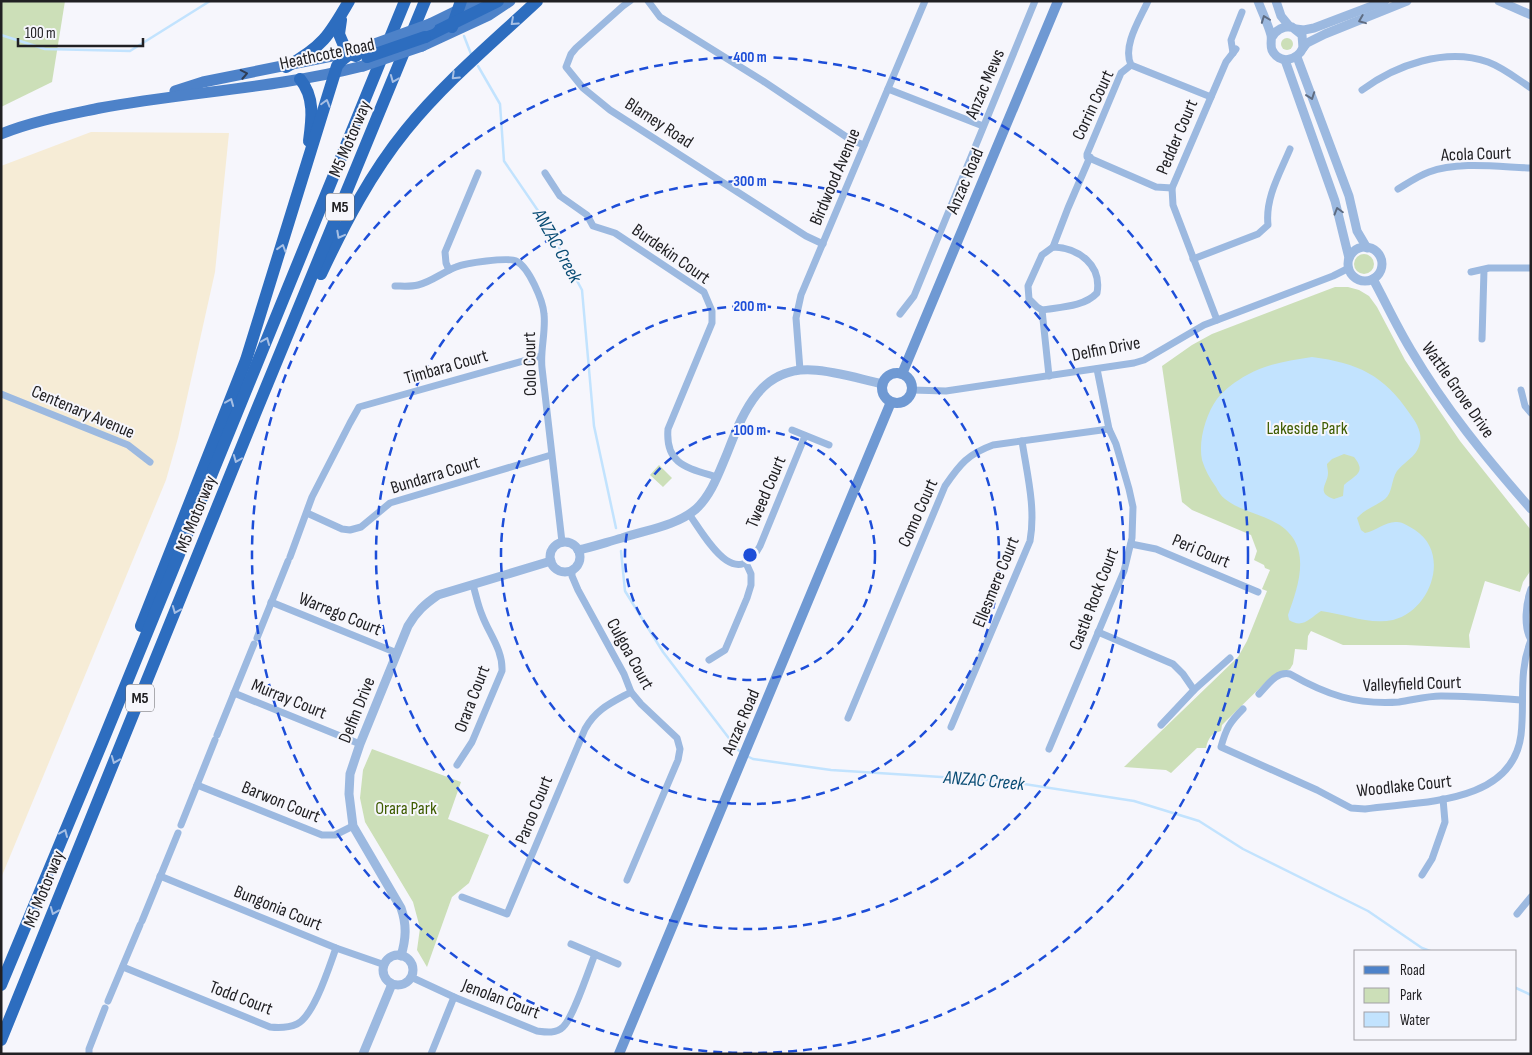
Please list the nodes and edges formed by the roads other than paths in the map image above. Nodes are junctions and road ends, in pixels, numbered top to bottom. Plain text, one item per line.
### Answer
1 (405, 1) edge
2 (425, 1) edge
3 (476, 1) edge
4 (498, 1) edge
5 (510, 1) edge
6 (536, 1) edge
7 (630, 1) edge
8 (648, 1) edge
9 (925, 1) edge
10 (1035, 1) edge
11 (1058, 1) edge
12 (1148, 1) edge
13 (1258, 1) edge
14 (1276, 1) edge
15 (1385, 1) edge
16 (1407, 1) edge
17 (1499, 1) edge
18 (1516, 1) edge
19 (1393, 4) edge
20 (346, 6) edge
21 (460, 6) edge
22 (1531, 8) edge
23 (1242, 12) dead end
24 (1531, 14) edge
25 (454, 24) junction
26 (1293, 28) junction
27 (444, 37) junction
28 (1272, 37) junction
29 (423, 42) junction
30 (1303, 48) junction
31 (360, 54) junction
32 (1297, 57) junction
33 (1285, 60) junction
34 (1131, 65) junction
35 (286, 67) junction
36 (334, 73) junction
37 (300, 80) junction
38 (1531, 88) edge
39 (888, 89) junction
40 (1362, 90) dead end
41 (1211, 97) junction
42 (140, 101) junction
43 (983, 126) junction
44 (1, 134) edge
45 (864, 145) junction
46 (1290, 149) dead end
47 (1090, 158) junction
48 (306, 165) junction
49 (1531, 168) edge
50 (478, 173) dead end
51 (545, 173) dead end
52 (1172, 188) junction
53 (1398, 189) dead end
54 (822, 244) junction
55 (1053, 247) junction
56 (1367, 248) junction
57 (1349, 258) junction
58 (1193, 259) junction
59 (1348, 268) junction
60 (1531, 268) edge
61 (449, 270) junction
62 (1484, 270) junction
63 (1471, 272) dead end
64 (1373, 279) junction
65 (395, 286) dead end
66 (1042, 310) junction
67 (900, 314) dead end
68 (1217, 320) junction
69 (1482, 339) dead end
70 (541, 356) junction
71 (1097, 369) junction
72 (800, 370) junction
73 (902, 374) junction
74 (1049, 376) junction
75 (883, 384) junction
76 (912, 390) junction
77 (1521, 390) dead end
78 (1, 394) edge
79 (891, 402) junction
80 (1531, 413) edge
81 (255, 414) junction
82 (1109, 429) junction
83 (792, 430) dead end
84 (806, 436) junction
85 (1022, 441) junction
86 (829, 445) dead end
87 (551, 455) junction
88 (150, 462) dead end
89 (717, 477) junction
90 (1531, 509) edge
91 (307, 513) junction
92 (689, 514) junction
93 (562, 542) junction
94 (1131, 544) junction
95 (578, 550) junction
96 (551, 561) junction
97 (746, 563) junction
98 (572, 570) junction
99 (473, 585) junction
100 (1531, 589) edge
101 (1258, 592) dead end
102 (271, 602) junction
103 (1098, 632) junction
104 (1531, 640) edge
105 (397, 653) junction
106 (1230, 658) dead end
107 (709, 660) dead end
108 (1194, 690) junction
109 (631, 692) junction
110 (234, 693) junction
111 (1259, 694) dead end
112 (1521, 700) junction
113 (1243, 709) dead end
114 (848, 718) dead end
115 (1161, 725) dead end
116 (951, 727) dead end
117 (102, 743) junction
118 (360, 744) junction
119 (1049, 749) dead end
120 (457, 765) dead end
121 (197, 785) junction
122 (1443, 799) junction
123 (181, 825) dead end
124 (354, 826) junction
125 (178, 833) dead end
126 (1422, 875) dead end
127 (160, 876) junction
128 (627, 880) dead end
129 (462, 897) dead end
130 (1531, 897) edge
131 (1517, 914) dead end
132 (571, 944) dead end
133 (336, 948) junction
134 (595, 954) junction
135 (401, 956) junction
136 (618, 964) dead end
137 (385, 965) junction
138 (123, 967) junction
139 (411, 977) junction
140 (392, 984) junction
141 (1, 985) edge
142 (454, 997) junction
143 (1, 1042) edge
144 (89, 1054) edge
145 (363, 1054) edge
146 (431, 1054) edge
147 (619, 1054) edge

117 -> 1 highway, M5 Motorway / M5
2 -> 81 highway, M5 Motorway / M5
3 - 21 main road, Heathcote Road
4 - 25 highway
5 - 27 main road
6 -> 81 highway
7 - 54 street, Blamey Road
8 - 45 street
9 - 39 street, Birdwood Avenue
10 - 43 street, Anzac Mews
11 - 73 main road, Anzac Road
12 - 34 street
28 -> 13 street
14 - 26 street
15 - 26 street
16 - 19 street
17 - 24 street
18 - 22 street
19 -> 30 street
20 - 31 highway
20 - 35 highway
21 - 25 highway
21 - 31 main road, Heathcote Road, bridge
23 - 41 street, Pedder Court
25 - 27 highway
25 - 29 highway
26 - 28 street
26 - 30 street
27 - 29 main road
28 - 33 street
29 - 31 highway, bridge
30 - 32 street
31 - 35 main road, Heathcote Road
31 - 36 main road, Heathcote Road
31 - 36 highway
32 - 33 street
32 -> 56 street
57 -> 33 street
34 - 41 street
34 - 47 street, Corrin Court
42 -> 35 main road, Heathcote Road
36 - 37 main road, Heathcote Road
48 -> 36 highway
37 - 42 main road, Heathcote Road
37 - 48 highway
38 - 40 street
39 - 43 street
39 - 45 street, Birdwood Avenue
41 - 52 street, Pedder Court
42 - 44 main road, Heathcote Road
43 - 67 street, Anzac Mews
45 - 54 street, Birdwood Avenue
46 - 58 street
47 - 52 street, Corrin Court
47 - 55 street, Corrin Court
117 -> 48 highway
49 - 53 street, Acola Court
50 - 61 street
51 - 89 street, Burdekin Court
52 - 58 street, Pedder Court
54 - 72 street, Birdwood Avenue
55 - 66 street
55 - 66 street
56 - 57 street
56 - 64 street
57 - 59 street
58 - 68 street, Pedder Court
59 - 64 street
59 - 68 street, Delfin Drive
60 - 62 street
61 - 65 street, Colo Court
61 - 70 street, Colo Court
62 - 63 street
62 - 69 street
64 - 90 street, Wattle Grove Drive
66 - 74 street
68 - 71 street, Delfin Drive
70 - 87 street, Colo Court
70 - 91 street, Timbara Court
71 - 74 street, Delfin Drive
71 - 82 street, Castle Rock Court
72 - 75 street
72 - 89 street
73 - 75 main road
73 - 76 main road
74 - 76 street, Delfin Drive
75 - 79 main road
76 - 79 main road
77 - 80 street
78 - 88 street, Centenary Avenue
79 - 147 main road, Anzac Road
81 -> 143 highway, M5 Motorway / M5
82 - 85 street, Como Court
82 - 94 street, Castle Rock Court
83 - 84 street
84 - 86 street
84 - 97 street, Tweed Court
85 - 114 street, Como Court
85 - 116 street, Ellesmere Court
87 - 91 street, Bundarra Court
87 - 93 street, Colo Court
89 - 92 street
91 - 102 street
92 - 95 street
92 - 97 street
93 - 95 street
93 - 96 street
94 - 101 street, Peri Court
94 - 103 street, Castle Rock Court
95 - 98 street
96 - 98 street
96 - 99 street, Delfin Drive
97 - 107 street
98 - 109 street, Culgoa Court
99 - 105 street, Delfin Drive
99 - 120 street, Orara Court
100 - 104 street
102 - 105 street, Warrego Court
102 - 110 street, Murray Court
103 - 108 street
103 - 119 street, Castle Rock Court
104 - 112 street, Woodlake Court
105 - 118 street, Delfin Drive
106 - 108 street
108 - 115 street
109 - 128 street, Culgoa Court
109 - 129 street, Paroo Court
110 - 118 street, Murray Court
110 - 121 street, Murray Court
111 - 112 street, Valleyfield Court
112 - 122 street, Woodlake Court
113 - 122 street, Woodlake Court
141 -> 117 highway, M5 Motorway / M5
118 - 124 street, Delfin Drive
121 - 123 street
121 - 124 street, Barwon Court
122 - 126 street
124 - 135 street, Delfin Drive
125 - 127 street
127 - 133 street, Bungonia Court
127 - 138 street
130 - 131 street
132 - 134 street
133 - 137 street, Bungonia Court
133 - 138 street, Todd Court
134 - 136 street
134 - 142 street, Jenolan Court
135 - 137 street
135 - 139 street
137 - 140 street
138 - 144 street
139 - 140 street
139 - 142 street, Jenolan Court
140 - 145 street
142 - 146 street

